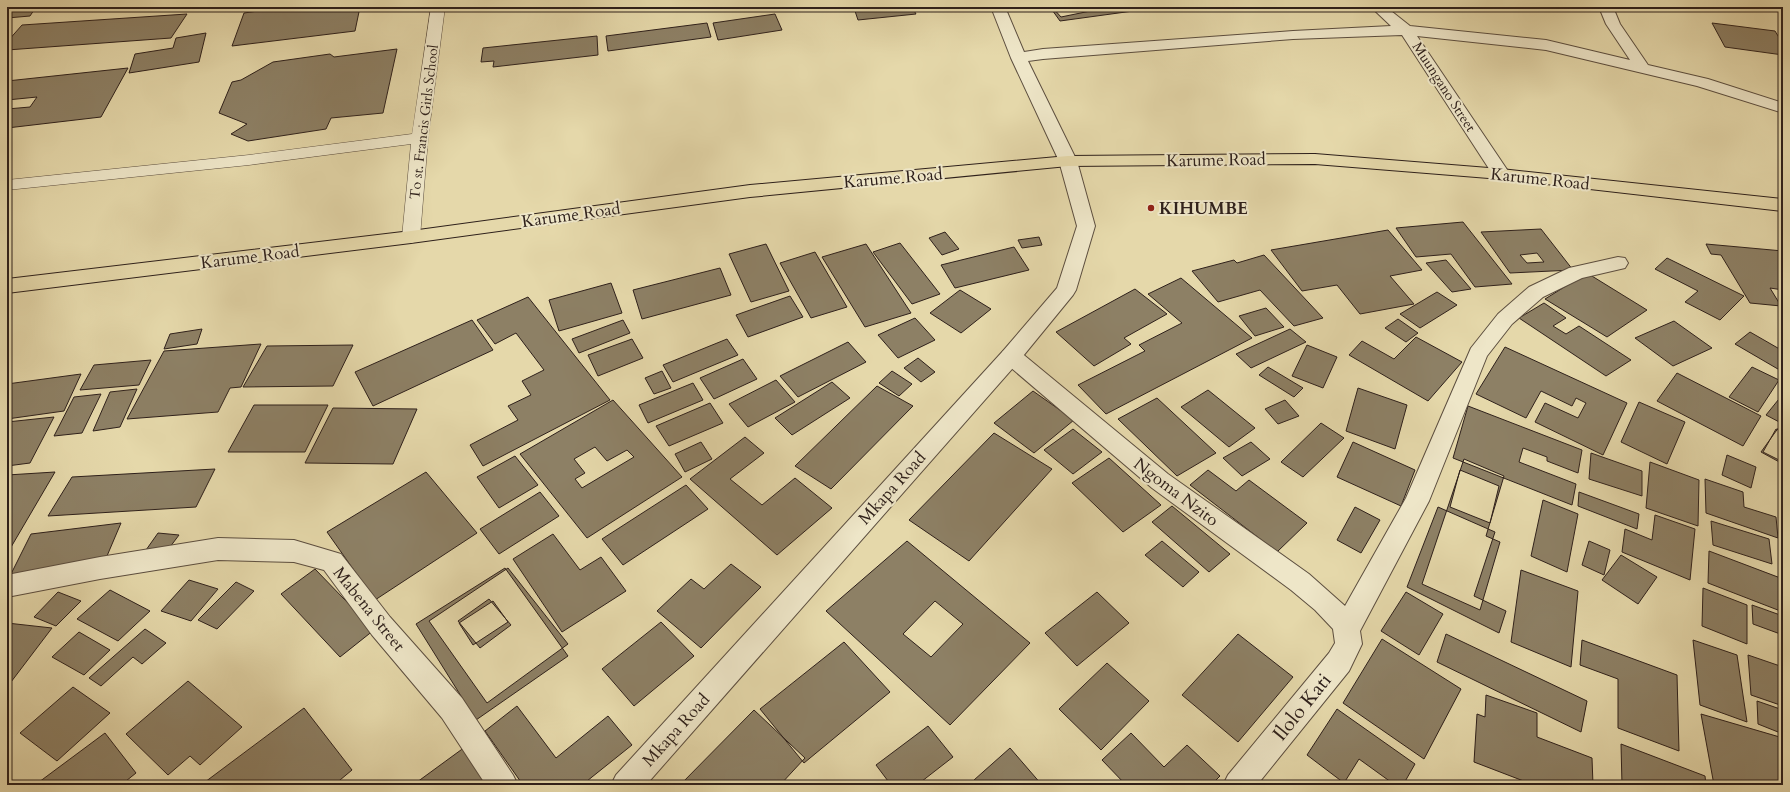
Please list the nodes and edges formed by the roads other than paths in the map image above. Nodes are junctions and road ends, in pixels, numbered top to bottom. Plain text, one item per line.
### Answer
1 (438, 7) edge
2 (998, 7) edge
3 (1378, 7) edge
4 (1606, 7) edge
5 (1406, 30) junction
6 (1019, 58) junction
7 (1642, 67) junction
8 (1783, 108) edge
9 (420, 138) junction
10 (1068, 161) junction
11 (1501, 174) junction
12 (7, 185) edge
13 (1783, 205) edge
14 (411, 237) junction
15 (1618, 263) dead end
16 (7, 286) edge
17 (1011, 356) junction
18 (7, 586) edge
19 (1345, 627) junction
20 (504, 785) edge
21 (626, 785) edge
22 (1238, 785) edge

1 - 9 lane, To st. Francis Girls School
2 - 6 street, Mkapa Road
3 - 5 street, Muungano Street
4 - 7 street
5 - 6 street
5 - 7 street
5 - 11 street, Muungano Street
6 - 10 street, Mkapa Road
7 - 8 street
9 - 12 lane
9 - 14 lane, To st. Francis Girls School
10 - 11 highway, Karume Road
10 - 14 highway, Karume Road
10 - 17 street, Mkapa Road
11 - 13 highway, Karume Road
14 - 16 highway, Karume Road
15 - 19 street
17 - 19 street, Ngoma Nzito
17 - 21 street, Mkapa Road
18 - 20 street, Mabena Street
19 - 22 street, Ilolo Kati

